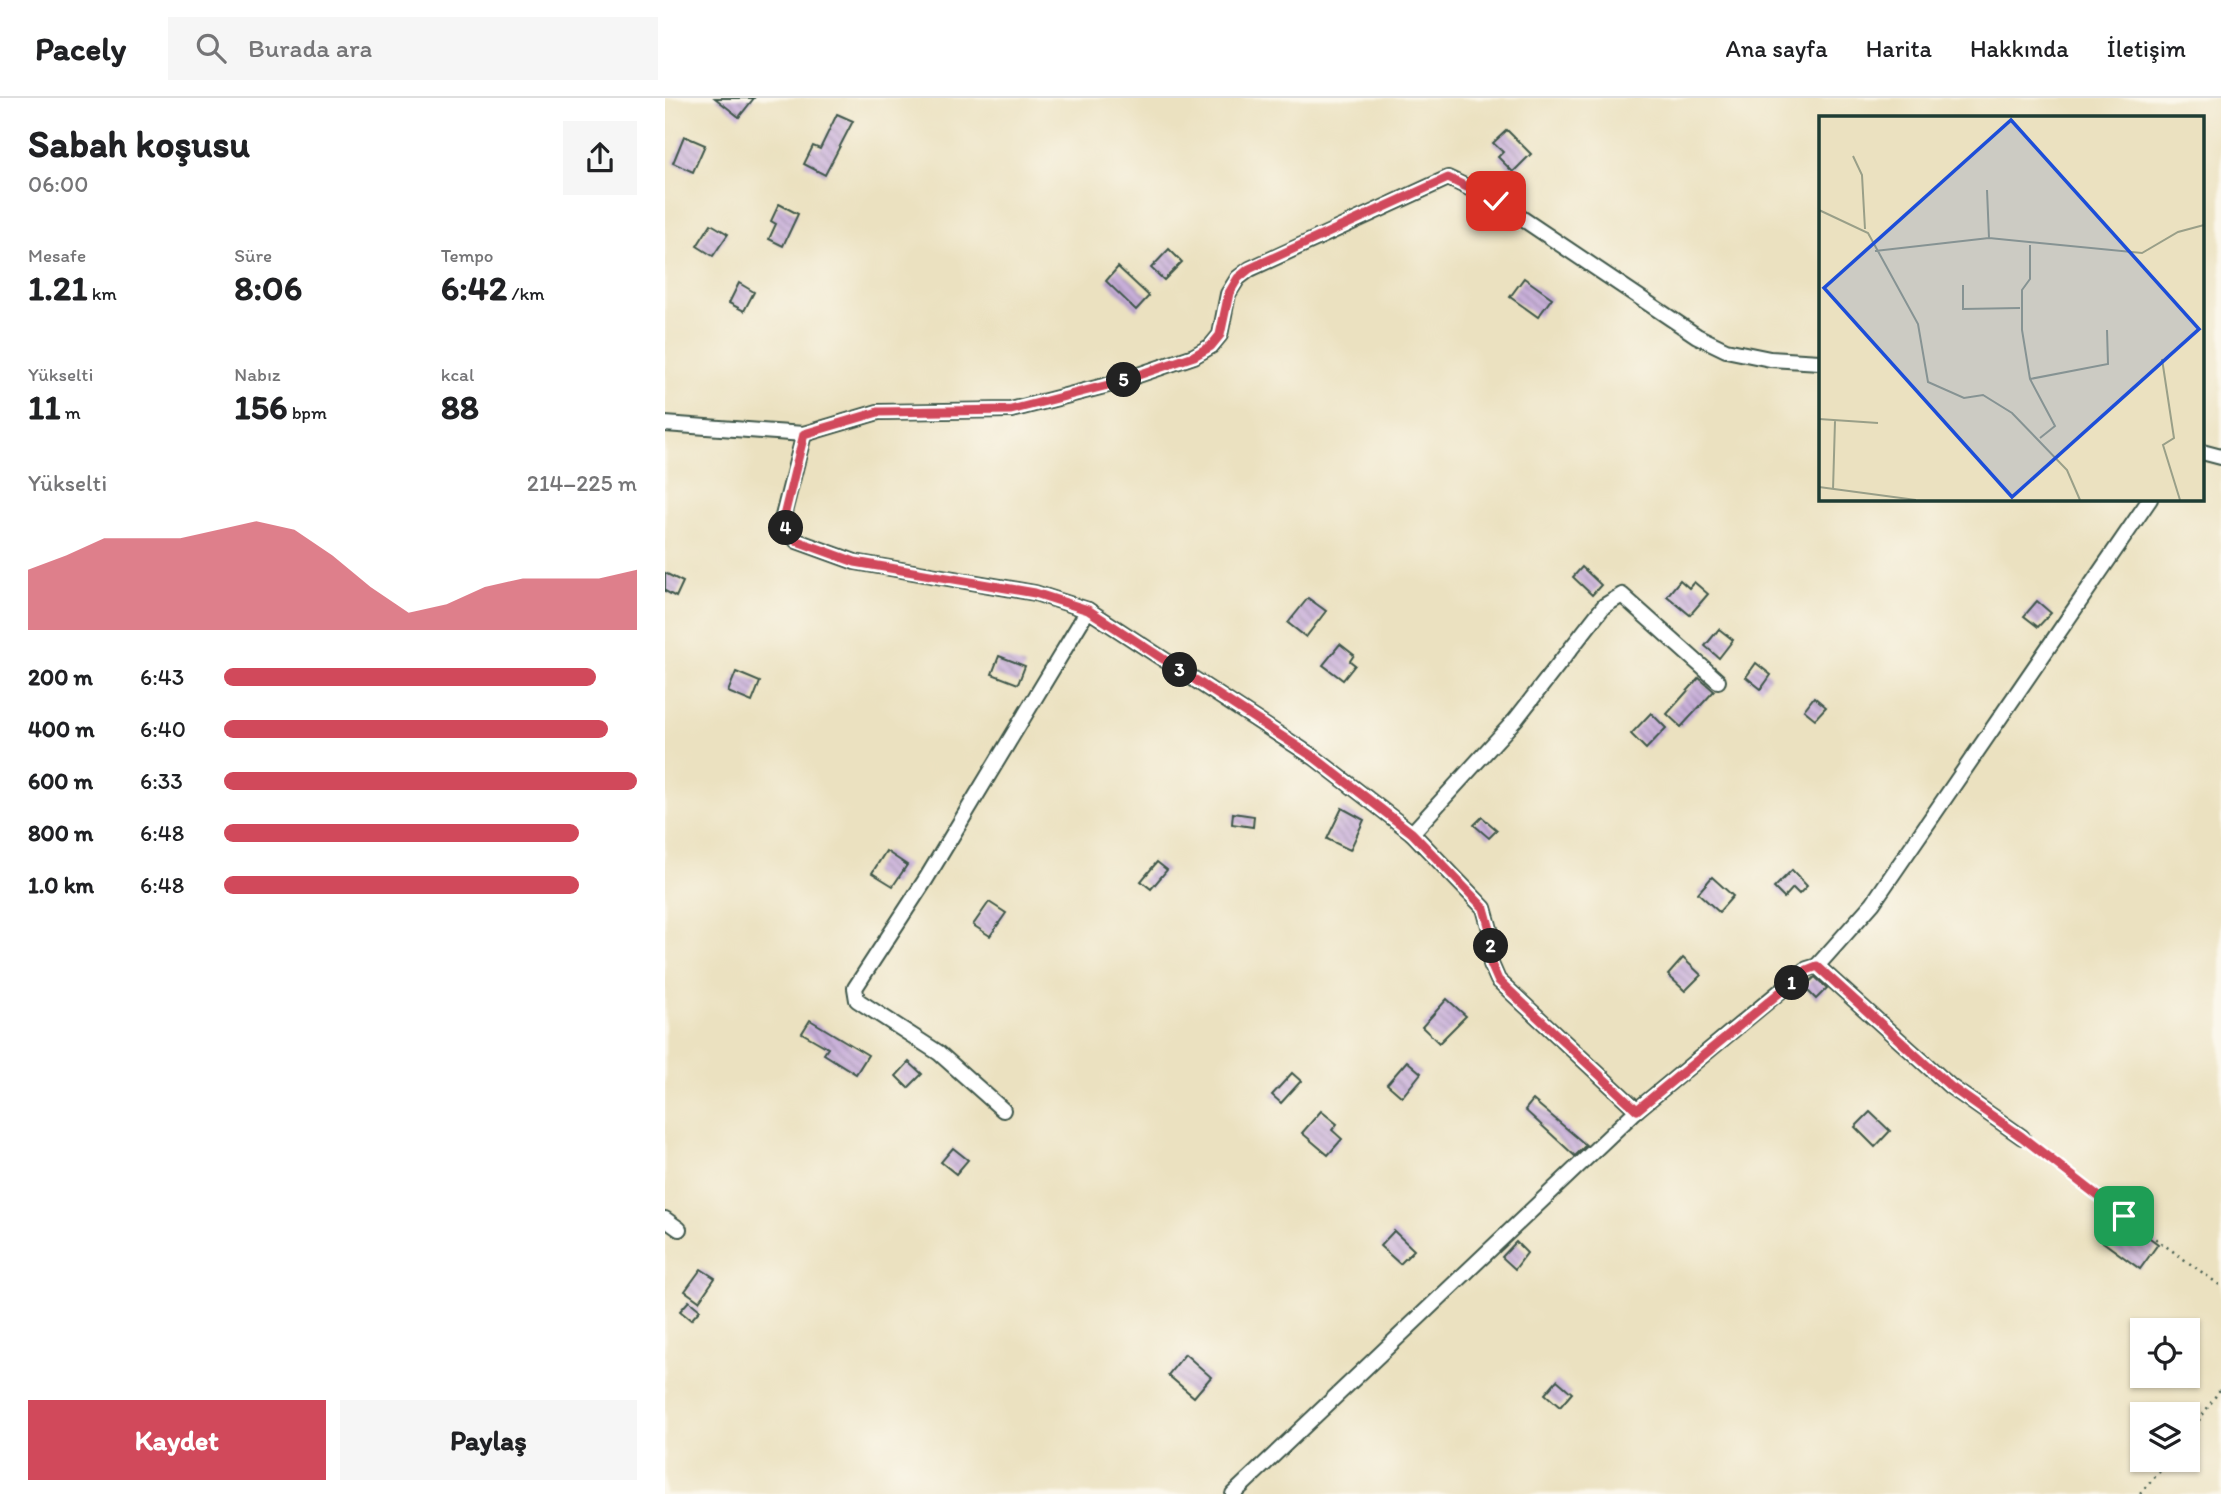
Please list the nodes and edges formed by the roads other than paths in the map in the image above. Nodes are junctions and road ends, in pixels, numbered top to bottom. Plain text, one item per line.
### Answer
1 (1819, 362) edge
2 (665, 424) edge
3 (804, 434) junction
4 (2203, 452) edge
5 (2221, 457) edge
6 (2149, 500) edge
7 (1088, 610) junction
8 (1718, 681) dead end
9 (1412, 833) junction
10 (1817, 966) junction
11 (1003, 1110) dead end
12 (1637, 1110) junction
13 (2022, 1137) road end
14 (665, 1219) edge
15 (679, 1229) dead end
16 (1233, 1494) edge

1 - 3 street
2 - 3 street
3 - 7 street
4 - 5 street
6 - 10 street
7 - 9 street
7 - 11 street
8 - 9 street
9 - 12 street
10 - 12 street
10 - 13 street
12 - 16 street
14 - 15 street

